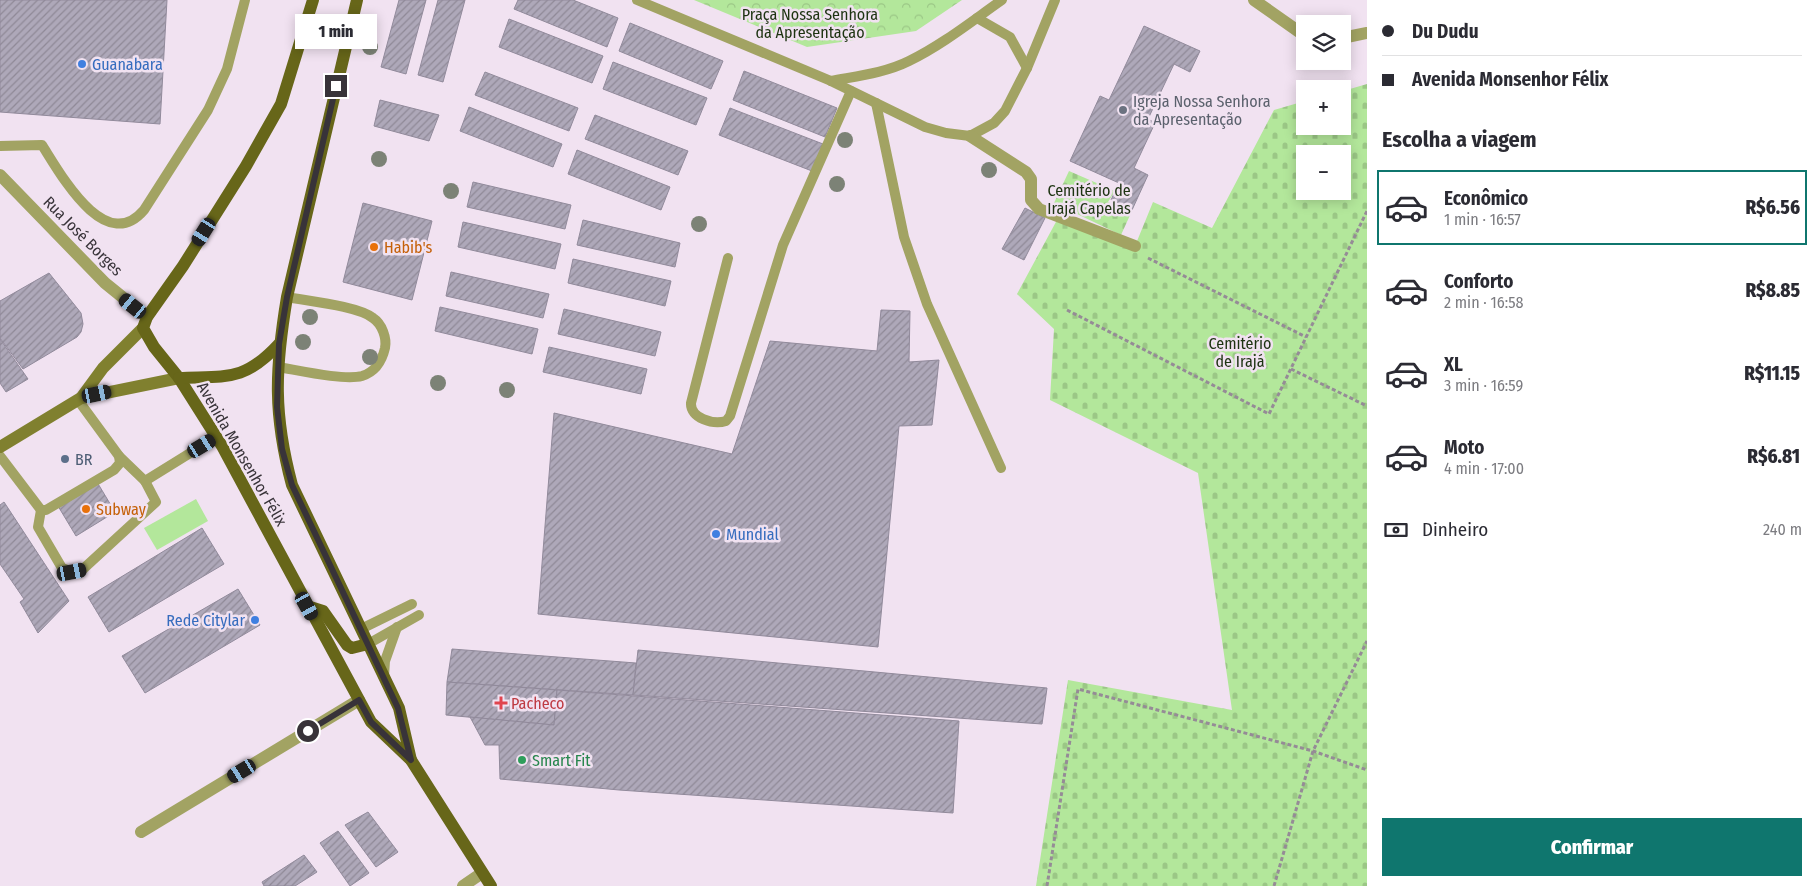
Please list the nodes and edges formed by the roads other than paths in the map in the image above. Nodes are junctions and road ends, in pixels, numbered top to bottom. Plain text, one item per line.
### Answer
1 (245, 0) edge
2 (313, 0) edge
3 (357, 0) edge
4 (637, 0) edge
5 (1002, 0) edge
6 (1055, 0) edge
7 (1254, 0) edge
8 (977, 18) junction
9 (1296, 32) edge
10 (1367, 33) edge
11 (1351, 36) edge
12 (1027, 68) junction
13 (831, 82) junction
14 (851, 91) junction
15 (876, 103) junction
16 (970, 136) junction
17 (0, 146) edge
18 (0, 175) edge
19 (1135, 246) road end
20 (728, 258) dead end
21 (287, 297) junction
22 (145, 323) junction
23 (279, 344) junction
24 (278, 367) junction
25 (179, 378) junction
26 (79, 399) junction
27 (216, 437) junction
28 (0, 447) edge
29 (0, 456) edge
30 (119, 456) junction
31 (1001, 468) dead end
32 (145, 481) junction
33 (41, 510) junction
34 (412, 604) dead end
35 (307, 606) junction
36 (419, 616) dead end
37 (397, 627) junction
38 (361, 629) junction
39 (368, 644) junction
40 (384, 677) junction
41 (359, 700) junction
42 (411, 760) junction
43 (142, 832) dead end
44 (482, 873) junction
45 (464, 886) edge
46 (491, 886) edge

1 - 17 lane
2 - 22 main road
3 - 21 main road, Avenida Monsenhor Félix
4 - 13 lane
5 - 8 lane
6 - 12 lane
7 - 9 street
8 - 12 lane
8 - 13 lane
10 - 11 street
12 - 16 lane
13 - 14 lane
14 - 15 lane
14 - 20 lane
15 - 16 lane
15 - 31 lane
16 - 19 street
18 - 22 street, Rua José Borges
21 - 23 main road, Avenida Monsenhor Félix
21 - 24 lane
22 - 25 main road, Avenida Monsenhor Félix
22 - 26 main road
23 - 24 main road, Avenida Monsenhor Félix
23 - 25 main road
24 - 38 main road, Avenida Monsenhor Félix
25 - 26 main road
25 - 27 main road, Avenida Monsenhor Félix
26 - 28 main road
26 - 30 lane
27 - 32 lane
27 - 35 main road, Avenida Monsenhor Félix
29 - 33 lane
30 - 32 lane
30 - 33 lane
32 - 33 lane
34 - 38 lane
35 - 39 main road
35 - 41 main road, Avenida Monsenhor Félix
36 - 37 lane
37 - 39 lane
37 - 40 lane
38 - 39 main road, Avenida Monsenhor Félix
39 - 40 main road, Avenida Monsenhor Félix
40 - 42 main road, Avenida Monsenhor Félix
41 - 42 main road, Avenida Monsenhor Félix
41 - 43 street
42 - 44 main road, Avenida Monsenhor Félix
44 - 45 street
44 - 46 main road, Avenida Monsenhor Félix

